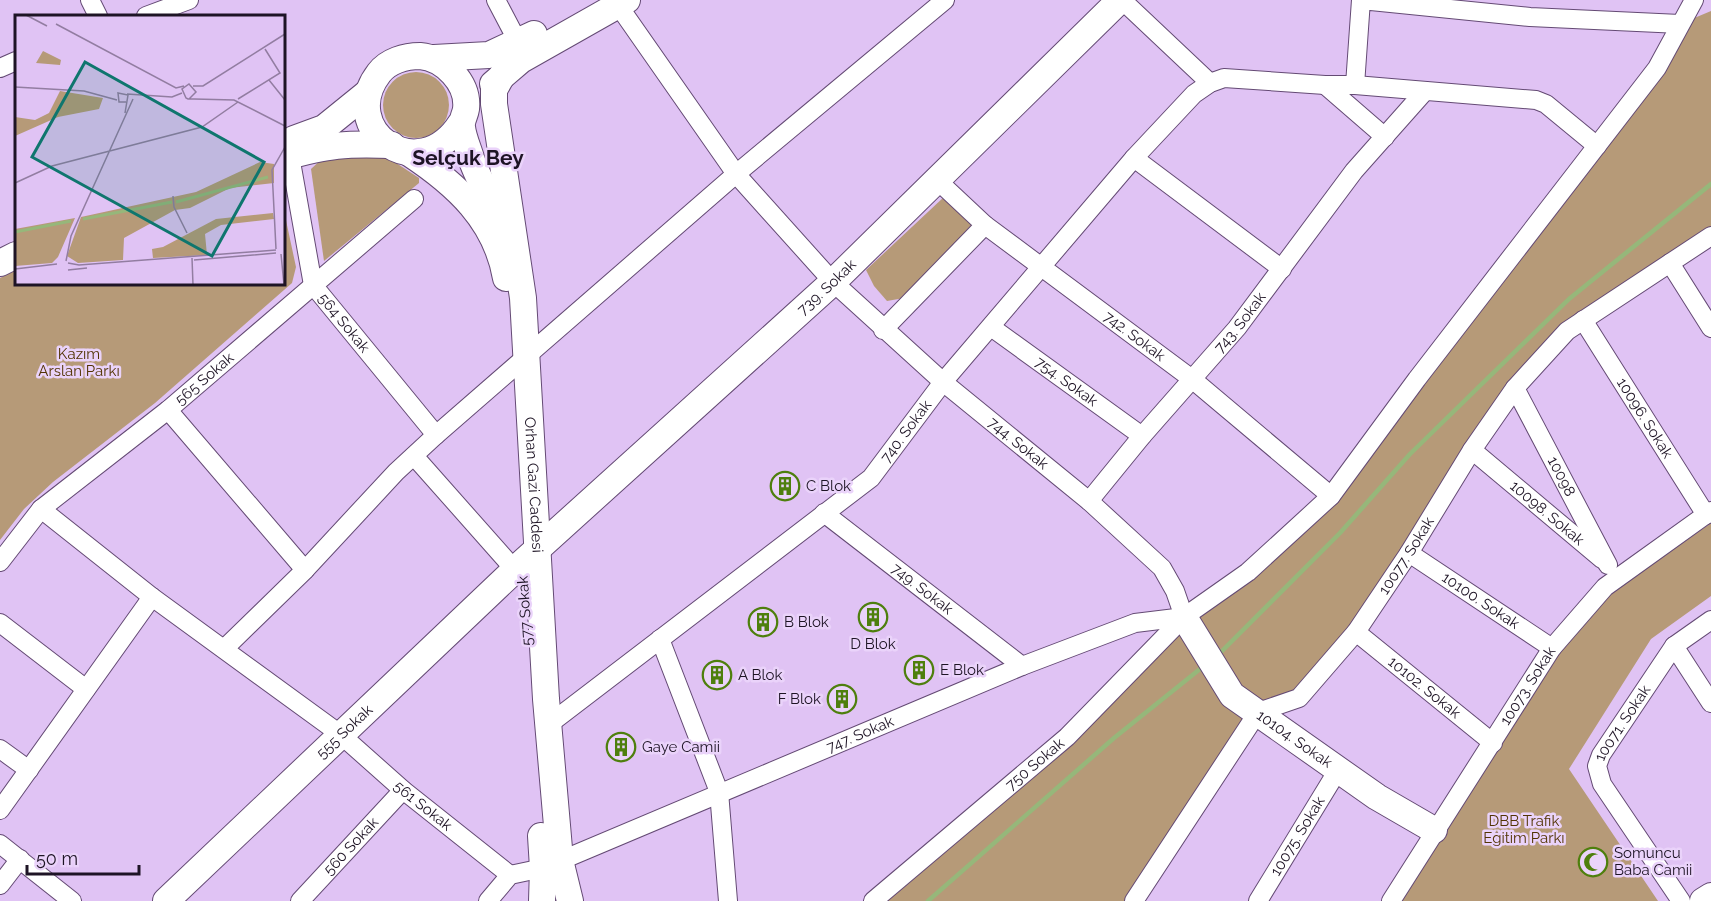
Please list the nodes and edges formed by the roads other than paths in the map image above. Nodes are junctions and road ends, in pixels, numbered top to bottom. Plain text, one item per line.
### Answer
1 (90, 0) edge
2 (189, 0) edge
3 (496, 0) edge
4 (945, 0) edge
5 (1121, 0) edge
6 (1361, 0) edge
7 (1694, 0) edge
8 (613, 2) edge
9 (1530, 9) edge
10 (98, 15) edge
11 (149, 15) edge
12 (1680, 24) junction
13 (518, 42) junction
14 (434, 58) junction
15 (15, 60) edge
16 (0, 68) edge
17 (504, 72) junction
18 (1210, 83) junction
19 (1325, 85) junction
20 (1355, 85) junction
21 (1425, 91) junction
22 (366, 94) junction
23 (464, 116) junction
24 (1385, 137) junction
25 (1597, 146) junction
26 (400, 149) junction
27 (286, 151) edge
28 (1134, 158) junction
29 (736, 174) junction
30 (937, 180) junction
31 (414, 199) dead end
32 (984, 225) junction
33 (1711, 236) edge
34 (15, 240) edge
35 (0, 248) edge
36 (515, 253) junction
37 (15, 256) edge
38 (0, 263) edge
39 (1670, 263) junction
40 (1042, 267) junction
41 (1282, 269) junction
42 (833, 282) junction
43 (313, 285) junction
44 (1583, 320) junction
45 (991, 327) junction
46 (1711, 328) edge
47 (883, 330) junction
48 (521, 362) junction
49 (1192, 379) junction
50 (943, 382) junction
51 (1515, 388) junction
52 (168, 410) junction
53 (436, 435) junction
54 (1142, 436) junction
55 (1472, 450) junction
56 (414, 456) junction
57 (1331, 496) junction
58 (1089, 501) junction
59 (41, 509) junction
60 (824, 513) junction
61 (1708, 513) edge
62 (1409, 552) junction
63 (525, 560) junction
64 (0, 562) edge
65 (305, 570) junction
66 (1614, 571) junction
67 (152, 597) junction
68 (1184, 617) junction
69 (1711, 620) edge
70 (0, 623) edge
71 (1356, 632) junction
72 (660, 639) junction
73 (1674, 646) junction
74 (225, 648) junction
75 (1552, 648) junction
76 (1022, 666) junction
77 (86, 689) junction
78 (1711, 703) edge
79 (1258, 712) junction
80 (548, 725) junction
81 (340, 734) junction
82 (1492, 742) junction
83 (0, 749) edge
84 (29, 770) junction
85 (1338, 770) junction
86 (403, 790) junction
87 (719, 792) junction
88 (0, 810) edge
89 (1434, 830) junction
90 (0, 844) edge
91 (20, 859) junction
92 (552, 864) junction
93 (510, 874) junction
94 (0, 885) edge
95 (1711, 896) edge
96 (72, 901) edge
97 (166, 901) edge
98 (300, 901) edge
99 (488, 901) edge
100 (542, 901) edge
101 (570, 901) edge
102 (728, 901) edge
103 (873, 901) edge
104 (1134, 901) edge
105 (1258, 901) edge
106 (1391, 901) edge
107 (1681, 901) edge
108 (1703, 901) edge

1 - 10 street
2 - 11 street
3 - 13 street
4 - 29 street
5 - 18 street
5 - 30 street, 739. Sokak
6 - 9 street
6 - 20 street
7 - 12 street, 750 Sokak
8 - 13 street
8 - 17 street
8 - 29 street, 744. Sokak
9 - 12 street
12 - 25 street, 750 Sokak
13 - 14 street
14 - 22 street
14 - 23 street
15 - 16 street
17 - 23 street
17 - 36 street
18 - 19 street
18 - 28 street, 740. Sokak
19 - 20 street
19 - 24 street
20 - 21 street
21 - 24 street, 743. Sokak
21 - 25 street
22 - 26 street
22 - 27 street
23 - 26 street
23 - 36 street
24 - 41 street, 743. Sokak
25 - 57 street, 750 Sokak
26 - 27 street
26 - 48 street, 577 Sokak
27 - 43 street, 564 Sokak
28 - 40 street, 740. Sokak
28 - 41 street
29 - 42 street, 744. Sokak
29 - 48 street
30 - 32 street, 742. Sokak
30 - 42 street, 739. Sokak
31 - 43 street, 565 Sokak
32 - 40 street, 742. Sokak
32 - 47 street
33 - 39 street, 10077. Sokak
34 - 35 street
36 - 48 street
37 - 38 street
39 - 44 street, 10077. Sokak
39 - 46 street
40 - 45 street, 740. Sokak
40 - 49 street, 742. Sokak
41 - 49 street, 743. Sokak
42 - 47 street, 744. Sokak
42 - 63 street, 739. Sokak
43 - 52 street, 565 Sokak
43 - 53 street, 564 Sokak
44 - 51 street, 10077. Sokak
44 - 61 street, 10096. Sokak
45 - 50 street, 740. Sokak
45 - 54 street, 754. Sokak
47 - 50 street, 744. Sokak
48 - 53 street
48 - 63 street, 577 Sokak
49 - 54 street, 743. Sokak
49 - 57 street, 742. Sokak
50 - 58 street, 744. Sokak
50 - 60 street, 740. Sokak
51 - 55 street, 10077. Sokak
51 - 66 street, 10098
52 - 59 street, 565 Sokak
52 - 65 street
53 - 56 street
54 - 58 street, 743. Sokak
55 - 62 street, 10077. Sokak
55 - 66 street, 10098. Sokak
56 - 63 street
56 - 65 street
57 - 68 street, 750 Sokak
58 - 68 street, 744. Sokak
59 - 64 street, 565 Sokak
59 - 67 street, 561 Sokak
60 - 72 street, 740. Sokak
60 - 76 street, 749. Sokak
61 - 66 street, 10073. Sokak
62 - 71 street, 10077. Sokak
62 - 75 street, 10100. Sokak
63 - 80 street, Orhan Gazi Caddesi
63 - 81 street, 555 Sokak
63 - 92 street, 577 Sokak
65 - 74 street
66 - 75 street, 10073. Sokak
67 - 74 street, 561 Sokak
67 - 77 street
68 - 76 street, 747. Sokak
68 - 79 street, 10104. Sokak
68 - 103 street, 750 Sokak
69 - 73 street, 10071. Sokak
70 - 77 street
71 - 79 street, 10077. Sokak
71 - 82 street, 10102. Sokak
72 - 80 street, 740. Sokak
72 - 87 street
73 - 78 street
73 - 107 street, 10071. Sokak
74 - 81 street, 561 Sokak
75 - 82 street, 10073. Sokak
76 - 87 street, 747. Sokak
77 - 84 street
79 - 85 street, 10104. Sokak
79 - 104 street
80 - 92 street, Orhan Gazi Caddesi
81 - 86 street, 561 Sokak
81 - 97 street, 555 Sokak
82 - 89 street, 10073. Sokak
83 - 84 street
84 - 88 street
85 - 89 street, 10104. Sokak
85 - 105 street, 10075. Sokak
86 - 93 street, 561 Sokak
86 - 98 street, 560 Sokak
87 - 92 street, 747. Sokak
87 - 102 street
89 - 106 street, 10073. Sokak
90 - 91 street
91 - 94 street
91 - 96 street
92 - 93 street, 747. Sokak
92 - 100 street, 577 Sokak
92 - 101 street, Orhan Gazi Caddesi
93 - 99 street
95 - 108 street

